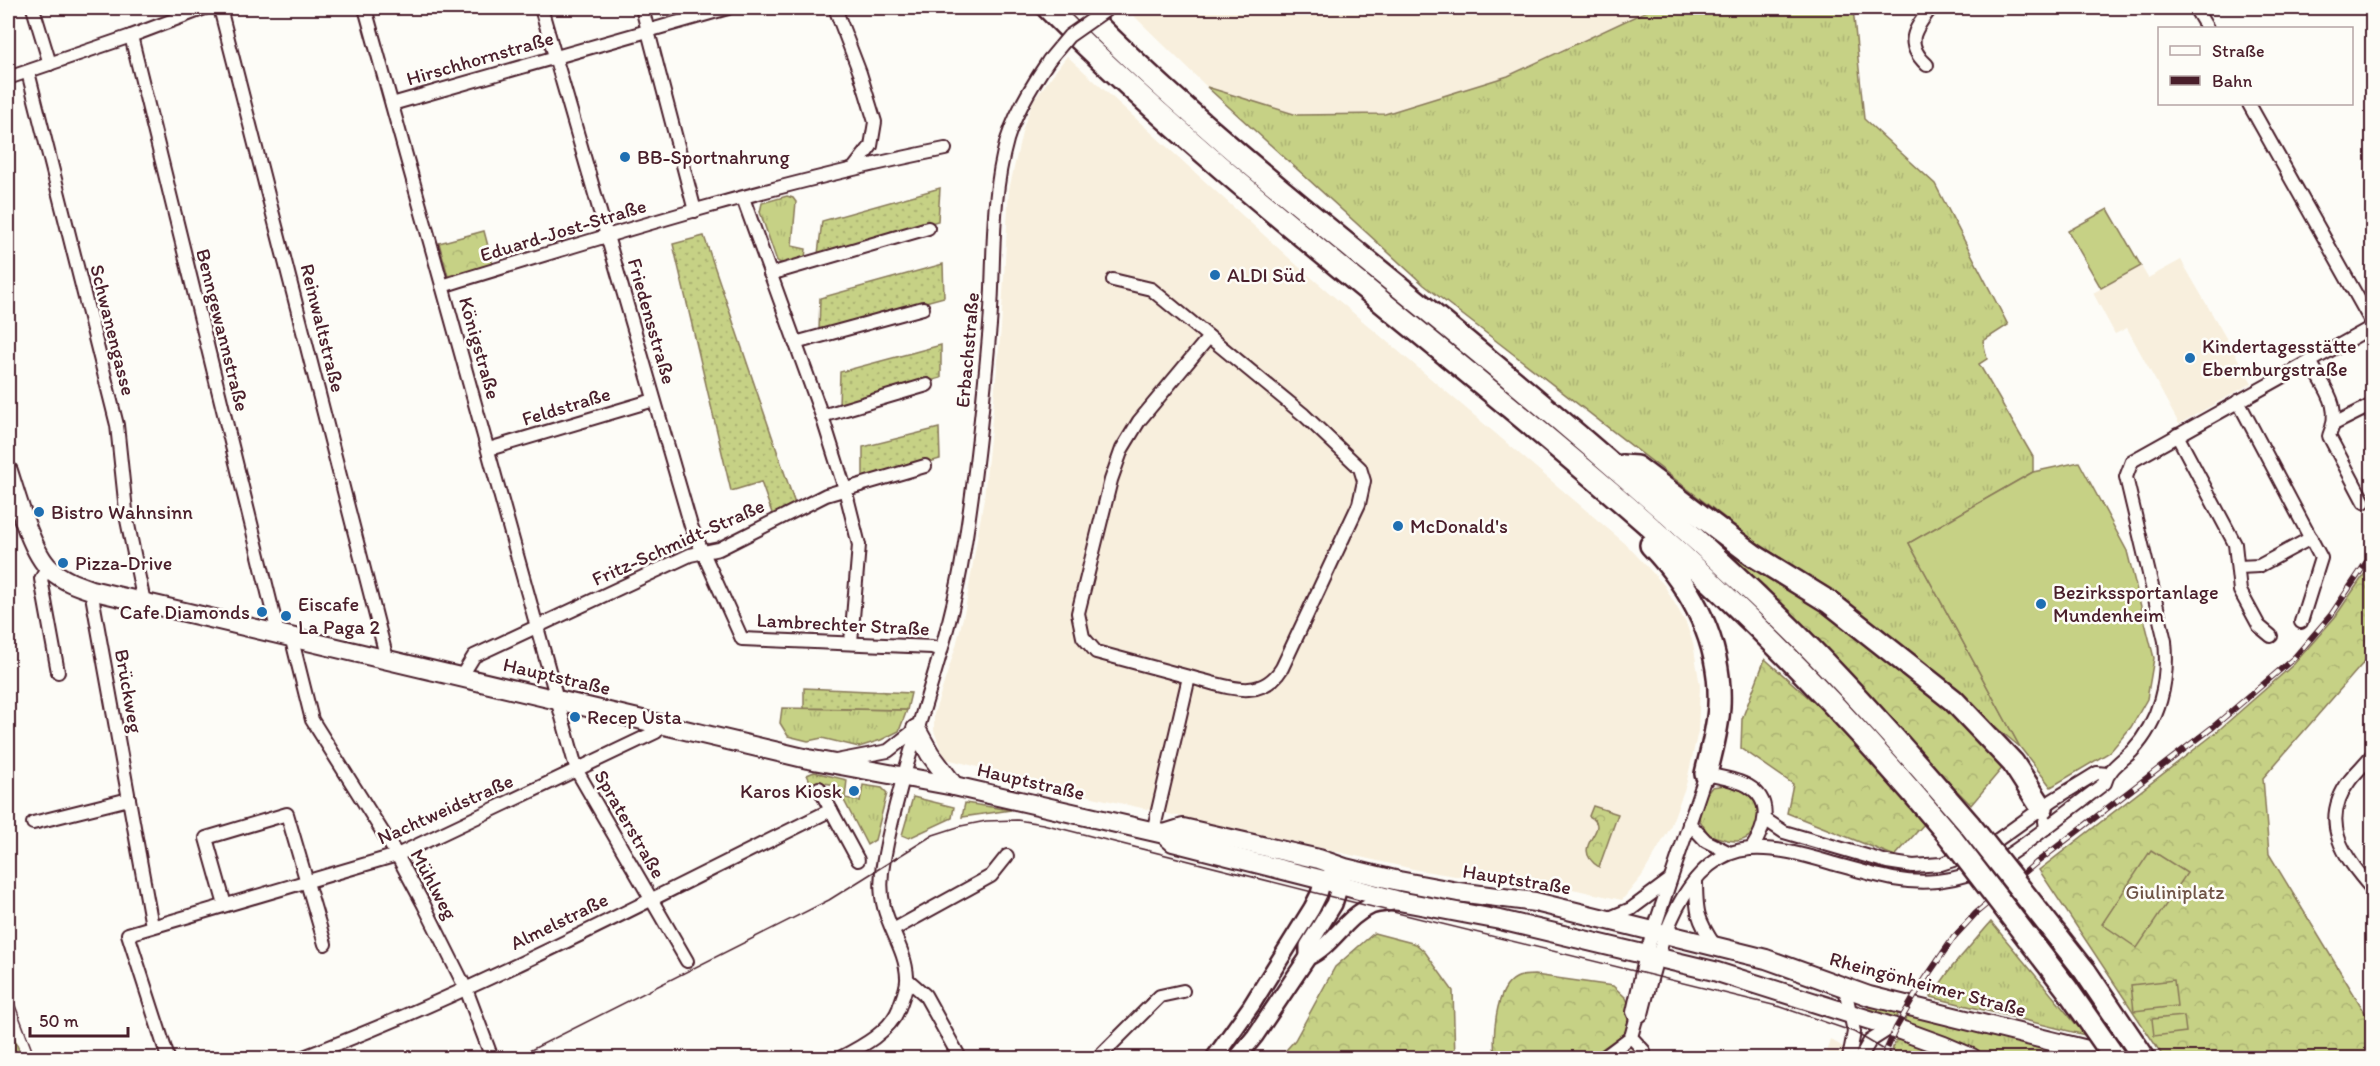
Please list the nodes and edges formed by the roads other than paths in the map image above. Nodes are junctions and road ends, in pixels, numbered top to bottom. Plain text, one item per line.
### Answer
1 (33, 8) edge
2 (205, 8) edge
3 (220, 8) edge
4 (364, 8) edge
5 (541, 8) edge
6 (642, 8) edge
7 (728, 8) edge
8 (835, 8) edge
9 (1048, 8) edge
10 (1080, 8) edge
11 (1109, 8) edge
12 (1931, 8) edge
13 (2195, 8) edge
14 (180, 12) edge
15 (2206, 27) edge
16 (648, 29) junction
17 (131, 36) junction
18 (555, 56) junction
19 (50, 64) junction
20 (1927, 65) dead end
21 (28, 72) junction
22 (8, 78) edge
23 (392, 104) junction
24 (2250, 105) edge
25 (945, 149) dead end
26 (854, 168) junction
27 (743, 198) junction
28 (695, 211) junction
29 (928, 228) dead end
30 (606, 236) junction
31 (770, 274) junction
32 (1113, 280) dead end
33 (442, 286) junction
34 (923, 308) dead end
35 (2373, 325) edge
36 (1209, 337) junction
37 (795, 343) junction
38 (2310, 361) junction
39 (927, 384) dead end
40 (654, 400) junction
41 (2238, 400) junction
42 (2373, 405) edge
43 (822, 416) junction
44 (2334, 424) junction
45 (2177, 435) junction
46 (489, 449) junction
47 (1612, 465) junction
48 (925, 466) dead end
49 (8, 471) edge
50 (845, 489) junction
51 (1608, 491) junction
52 (2364, 502) dead end
53 (2311, 538) junction
54 (702, 553) junction
55 (48, 567) junction
56 (2238, 567) junction
57 (91, 590) junction
58 (144, 602) junction
59 (2301, 622) dead end
60 (538, 627) junction
61 (284, 635) junction
62 (2271, 636) dead end
63 (742, 639) joint
64 (851, 642) junction
65 (941, 650) junction
66 (387, 659) junction
67 (58, 672) dead end
68 (461, 677) junction
69 (1189, 677) junction
70 (557, 699) junction
71 (660, 723) junction
72 (916, 729) junction
73 (2373, 755) edge
74 (830, 762) junction
75 (577, 771) junction
76 (1706, 774) junction
77 (2107, 774) junction
78 (904, 776) junction
79 (954, 786) junction
80 (819, 788) dead end
81 (129, 799) junction
82 (831, 810) junction
83 (2044, 818) junction
84 (1766, 820) junction
85 (33, 823) dead end
86 (1689, 823) junction
87 (1158, 833) junction
88 (1752, 849) junction
89 (1730, 853) junction
90 (397, 855) junction
91 (1007, 856) dead end
92 (858, 860) dead end
93 (1336, 878) junction
94 (1696, 879) junction
95 (1670, 880) junction
96 (307, 881) junction
97 (2373, 889) edge
98 (650, 898) junction
99 (1399, 901) junction
100 (225, 904) junction
101 (1607, 919) junction
102 (152, 926) junction
103 (893, 930) junction
104 (1660, 933) junction
105 (325, 944) dead end
106 (1716, 946) junction
107 (1652, 956) junction
108 (1308, 957) junction
109 (687, 961) dead end
110 (908, 980) junction
111 (1845, 988) junction
112 (466, 989) junction
113 (1183, 991) dead end
114 (1850, 1013) junction
115 (1892, 1027) junction
116 (1631, 1037) junction
117 (1644, 1051) dead end
118 (2119, 1058) edge
119 (168, 1059) edge
120 (301, 1059) edge
121 (492, 1059) edge
122 (840, 1059) edge
123 (960, 1059) edge
124 (1098, 1059) edge
125 (1214, 1059) edge
126 (1237, 1059) edge
127 (1603, 1059) edge
128 (1849, 1059) edge
129 (1860, 1059) edge
130 (1972, 1059) edge
131 (2144, 1059) edge

1 - 19 street
2 - 14 street
3 - 66 street, Reinwaltstraße
4 - 23 street, Königstraße
5 - 18 street, Friedensstraße
6 - 16 street
7 - 16 street, Hirschhornstraße
8 - 26 street
9 - 51 highway
10 - 47 highway
11 - 65 street, Erbachstraße, bridge
12 - 20 street
13 - 15 street
14 - 17 street
16 - 18 street, Hirschhornstraße
16 - 28 street
17 - 19 street
17 - 61 street, Benngewannstraße
18 - 23 street, Hirschhornstraße
18 - 30 street, Friedensstraße
19 - 21 street
21 - 22 street
21 - 58 street, Schwanengasse
23 - 33 street, Königstraße
24 - 35 street
25 - 26 street, Eduard-Jost-Straße
26 - 27 street, Eduard-Jost-Straße
27 - 28 street, Eduard-Jost-Straße
27 - 31 street
28 - 30 street, Eduard-Jost-Straße
29 - 31 street
30 - 33 street, Eduard-Jost-Straße
30 - 40 street, Friedensstraße
31 - 37 street
32 - 36 street
33 - 46 street, Königstraße
34 - 37 street
35 - 38 street
36 - 69 street
36 - 69 street
37 - 43 street
38 - 41 street
38 - 44 street
39 - 43 street
40 - 46 street, Feldstraße
40 - 54 street, Friedensstraße
41 - 45 street
41 - 53 street
42 - 44 street
43 - 50 street
44 - 52 street
45 - 56 street
45 - 77 street
46 - 60 street, Königstraße
47 - 83 highway
47 - 131 highway, bridge
48 - 50 street, Fritz-Schmidt-Straße
49 - 55 main road, Hauptstraße
50 - 54 street, Fritz-Schmidt-Straße
50 - 64 street
51 - 76 highway
51 - 118 highway, bridge
53 - 56 street
53 - 59 street
54 - 60 street, Fritz-Schmidt-Straße
54 - 63 street, Friedensstraße
55 - 57 main road, Hauptstraße
55 - 67 street
56 - 62 street
57 - 58 main road, Hauptstraße
57 - 81 street, Brückweg
58 - 61 main road, Hauptstraße
60 - 68 street, Fritz-Schmidt-Straße
60 - 70 street, Königstraße
61 - 66 main road, Hauptstraße
61 - 90 street, Mühlweg
63 - 64 street, Lambrechter Straße
64 - 65 street, Lambrechter Straße
65 - 72 street, Erbachstraße
66 - 68 main road, Hauptstraße
68 - 70 main road, Hauptstraße
69 - 87 street
70 - 71 main road, Hauptstraße
70 - 75 street, Spraterstraße
71 - 74 main road, Hauptstraße
71 - 75 street, Nachtweidstraße
72 - 74 street
72 - 78 street, Erbachstraße
72 - 79 main road
73 - 97 street
74 - 78 main road, Hauptstraße
75 - 90 street, Nachtweidstraße
75 - 98 street, Spraterstraße
76 - 84 street
76 - 86 street
77 - 83 street
77 - 83 street
78 - 79 main road, Hauptstraße
78 - 103 street, Erbachstraße
79 - 87 main road, Hauptstraße
80 - 82 street
81 - 85 street
81 - 102 street, Brückweg
82 - 92 street
82 - 98 street, Almelstraße
83 - 84 street
83 - 88 street
84 - 88 street
86 - 89 street
86 - 95 street
87 - 93 main road, Hauptstraße
87 - 93 main road, Hauptstraße
88 - 89 street
89 - 94 street
90 - 96 street, Nachtweidstraße
90 - 112 street, Mühlweg
91 - 103 street
93 - 99 main road, Hauptstraße
93 - 101 main road, Hauptstraße
93 - 108 street
93 - 125 street
94 - 104 street
94 - 106 street
95 - 101 street
95 - 104 street
96 - 100 street, Nachtweidstraße
96 - 100 street
96 - 105 street
98 - 109 street, Spraterstraße
98 - 112 street, Almelstraße
99 - 107 main road, Hauptstraße
99 - 108 street
100 - 102 street, Nachtweidstraße
101 - 104 main road, Hauptstraße
102 - 119 street, Nachtweidstraße
103 - 110 street, Erbachstraße
104 - 106 main road, Rheingönheimer Straße
104 - 107 street
106 - 111 main road, Rheingönheimer Straße
107 - 114 main road, Hauptstraße
107 - 116 street
108 - 126 street
110 - 122 street
110 - 123 street
111 - 114 street
111 - 118 main road, Rheingönheimer Straße
112 - 120 street, Almelstraße
112 - 121 street, Mühlweg
113 - 124 street
114 - 115 main road, Hauptstraße
114 - 128 street
115 - 129 street
115 - 130 main road, Hauptstraße
116 - 117 street
116 - 127 street

